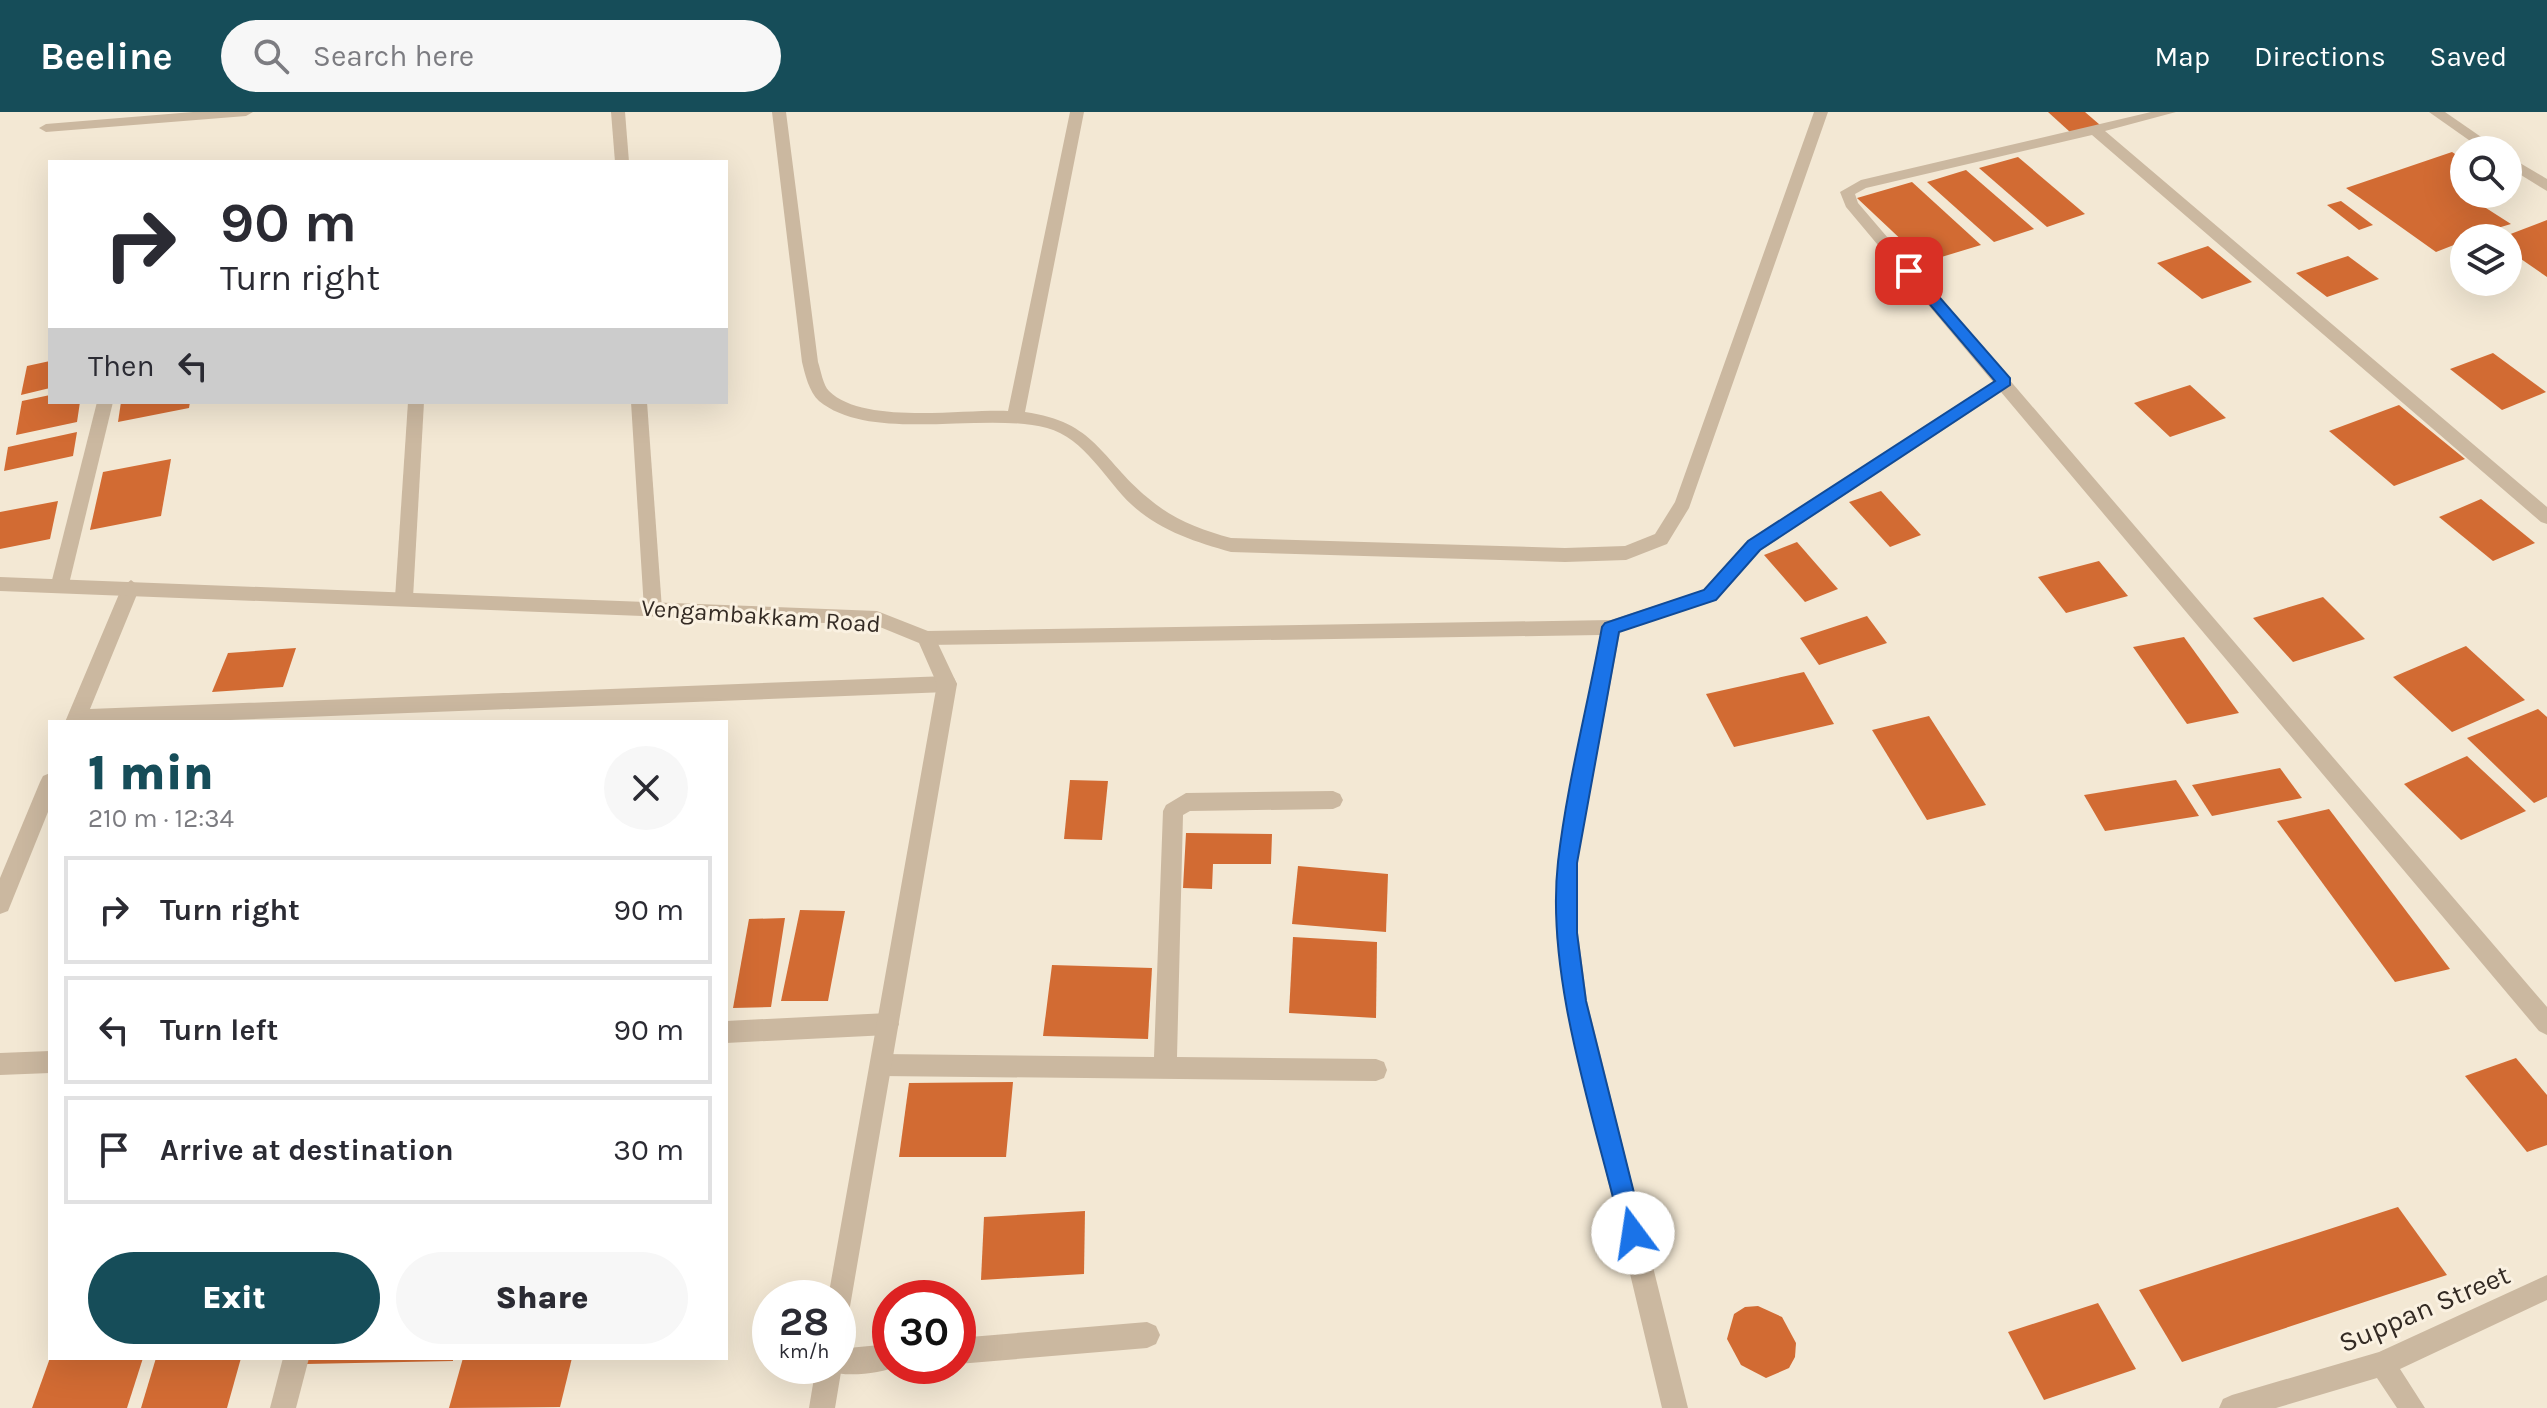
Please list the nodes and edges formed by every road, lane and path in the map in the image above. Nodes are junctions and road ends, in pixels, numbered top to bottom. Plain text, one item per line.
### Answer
1 (246, 112) edge
2 (618, 112) edge
3 (779, 112) edge
4 (1077, 112) edge
5 (1821, 112) edge
6 (2169, 112) edge
7 (2436, 112) edge
8 (46, 128) dead end
9 (2097, 132) junction
10 (2472, 136) edge
11 (622, 160) edge
12 (2522, 169) edge
13 (2547, 186) edge
14 (2005, 382) junction
15 (105, 404) edge
16 (416, 404) edge
17 (639, 404) edge
18 (1015, 419) junction
19 (2547, 517) edge
20 (0, 584) edge
21 (60, 584) junction
22 (131, 587) junction
23 (404, 598) junction
24 (653, 609) junction
25 (1611, 627) junction
26 (926, 638) junction
27 (947, 684) junction
28 (463, 713) edge
29 (76, 720) edge
30 (48, 787) edge
31 (1333, 800) dead end
32 (0, 904) edge
33 (888, 1024) junction
34 (2547, 1024) edge
35 (728, 1032) edge
36 (48, 1062) edge
37 (0, 1064) edge
38 (881, 1065) junction
39 (1165, 1069) junction
40 (1376, 1070) dead end
41 (844, 1280) edge
42 (2547, 1287) edge
43 (1147, 1335) dead end
44 (976, 1349) edge
45 (295, 1360) edge
46 (2382, 1364) junction
47 (826, 1384) edge
48 (283, 1408) edge
49 (822, 1408) edge
50 (1675, 1408) edge
51 (2232, 1408) edge
52 (2412, 1408) edge

1 - 8 street
2 - 11 street
3 - 18 street
4 - 18 street
5 - 18 street
6 - 9 street
7 - 10 street
9 - 14 street
9 - 19 street
12 - 13 street
14 - 25 street
14 - 34 street
15 - 21 street
16 - 23 street
17 - 24 street
20 - 21 street, Vengambakkam Road
21 - 22 street, Vengambakkam Road
22 - 23 street, Vengambakkam Road
22 - 29 street
23 - 24 street, Vengambakkam Road
24 - 26 street, Vengambakkam Road
25 - 26 street
25 - 50 street
26 - 27 street
27 - 28 street
27 - 33 street
28 - 29 street
30 - 32 street
31 - 39 street
33 - 35 street
33 - 38 street
36 - 37 street
38 - 39 street
38 - 41 street
39 - 40 street
42 - 46 street, Suppan Street
43 - 44 street
45 - 48 street
46 - 51 street, Suppan Street
46 - 52 street
47 - 49 street

